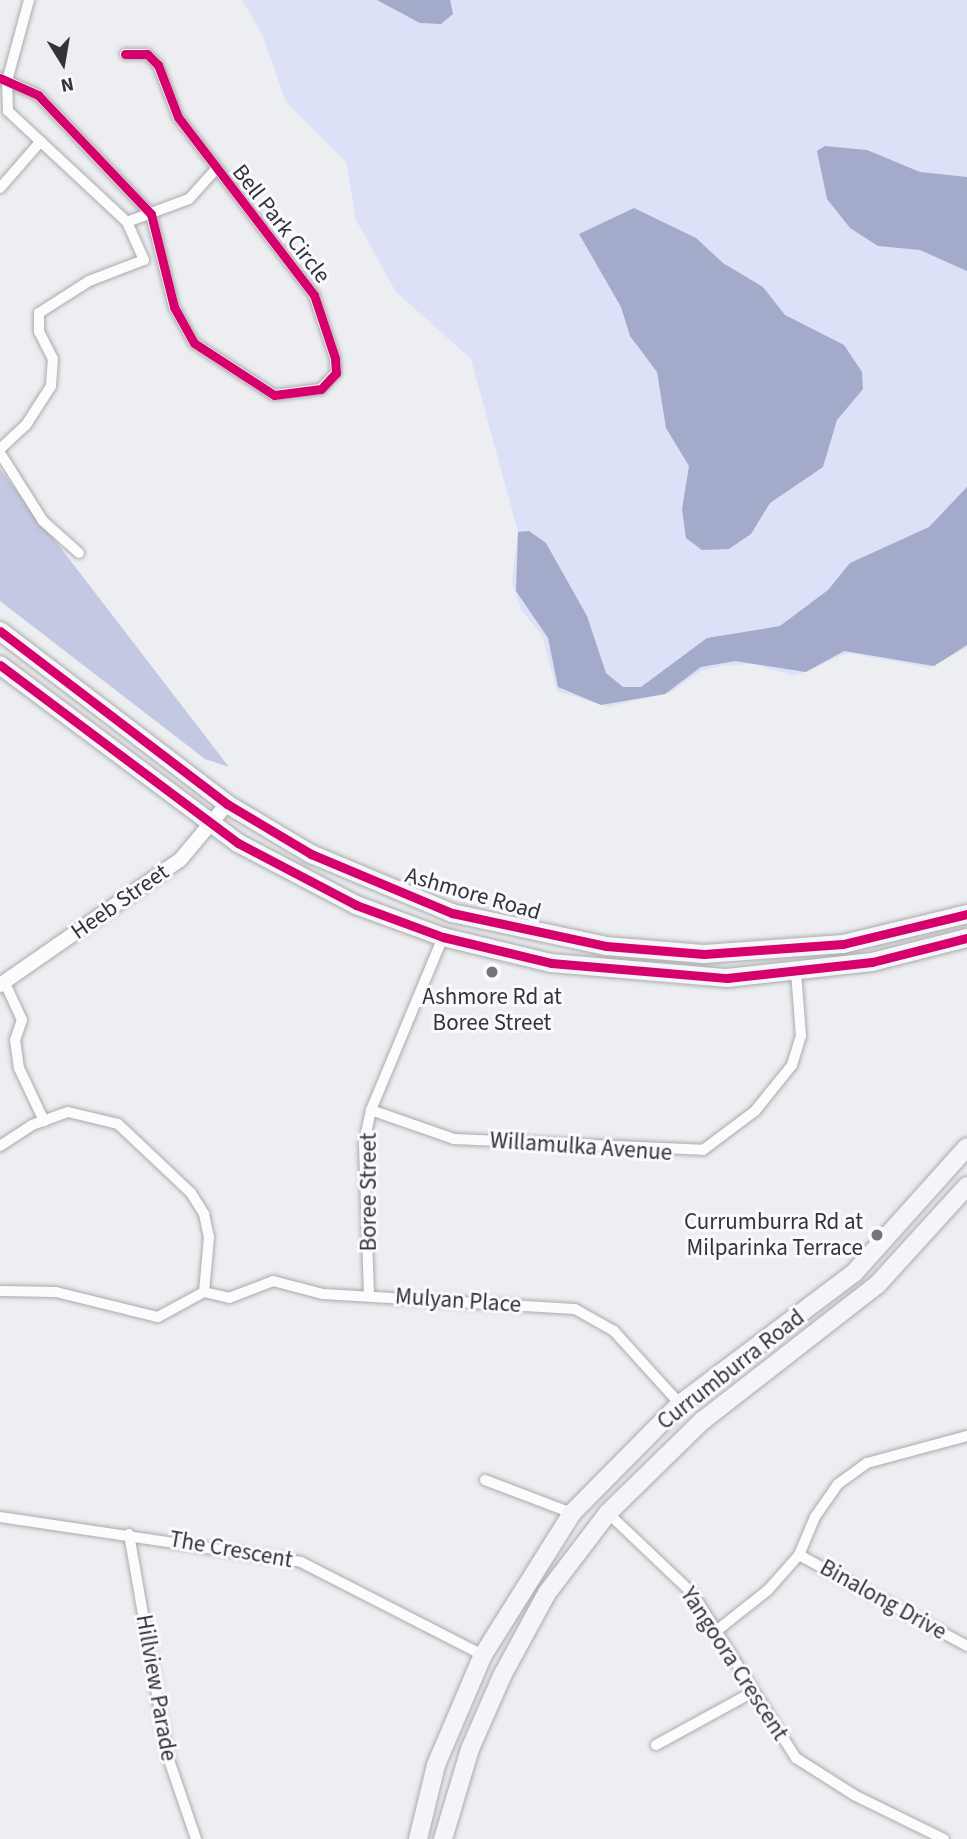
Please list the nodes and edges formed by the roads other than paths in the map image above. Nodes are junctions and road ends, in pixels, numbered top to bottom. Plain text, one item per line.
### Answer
1 (29, 0) edge
2 (125, 54) dead end
3 (4, 80) edge
4 (41, 141) junction
5 (215, 170) junction
6 (0, 188) edge
7 (151, 214) junction
8 (127, 222) junction
9 (0, 451) edge
10 (79, 553) dead end
11 (0, 631) edge
12 (0, 665) edge
13 (227, 804) junction
14 (211, 827) junction
15 (967, 909) edge
16 (959, 917) edge
17 (443, 937) junction
18 (967, 938) edge
19 (796, 972) junction
20 (2, 983) edge
21 (371, 1110) junction
22 (44, 1121) junction
23 (0, 1146) edge
24 (967, 1146) edge
25 (964, 1195) edge
26 (0, 1291) edge
27 (204, 1292) junction
28 (369, 1295) junction
29 (680, 1404) junction
30 (967, 1436) edge
31 (485, 1480) dead end
32 (572, 1513) junction
33 (608, 1513) junction
34 (0, 1517) edge
35 (129, 1534) junction
36 (799, 1555) junction
37 (715, 1632) junction
38 (967, 1646) edge
39 (482, 1655) junction
40 (751, 1693) junction
41 (656, 1745) dead end
42 (196, 1839) edge
43 (418, 1839) edge
44 (443, 1839) edge
45 (944, 1839) edge

1 - 3 street
2 - 5 street, Bell Park Circle
3 - 4 street
3 - 7 street, Bell Park Circle
4 - 6 street
4 - 8 street
5 - 7 street
5 - 7 street, Bell Park Circle
7 - 8 street
8 - 9 street
9 - 10 street
11 - 13 main road, Ashmore Road
12 - 14 main road, Ashmore Road
13 - 14 street, Heeb Street
13 - 16 main road, Ashmore Road
14 - 17 main road, Ashmore Road
14 - 20 street, Heeb Street
15 - 16 main road, Ashmore Road
17 - 19 main road, Ashmore Road
17 - 21 street, Boree Street
18 - 19 main road, Ashmore Road
19 - 21 street, Willamulka Avenue
20 - 22 street
21 - 28 street, Boree Street
22 - 23 street
22 - 27 street
24 - 29 main road, Currumburra Road
25 - 33 main road, Currumburra Road
26 - 27 street
27 - 28 street, Mulyan Place
28 - 29 street, Mulyan Place
29 - 32 main road, Currumburra Road
30 - 36 street, Binalong Drive
31 - 32 street
32 - 39 main road, Currumburra Road
33 - 37 street, Yangoora Crescent
33 - 44 main road, Currumburra Road
34 - 35 street, The Crescent
35 - 39 street, The Crescent
35 - 42 street, Hillview Parade
36 - 37 street, Binalong Drive
36 - 38 street, Binalong Drive
37 - 40 street, Yangoora Crescent
39 - 43 main road, Currumburra Road
40 - 41 street
40 - 45 street, Yangoora Crescent

